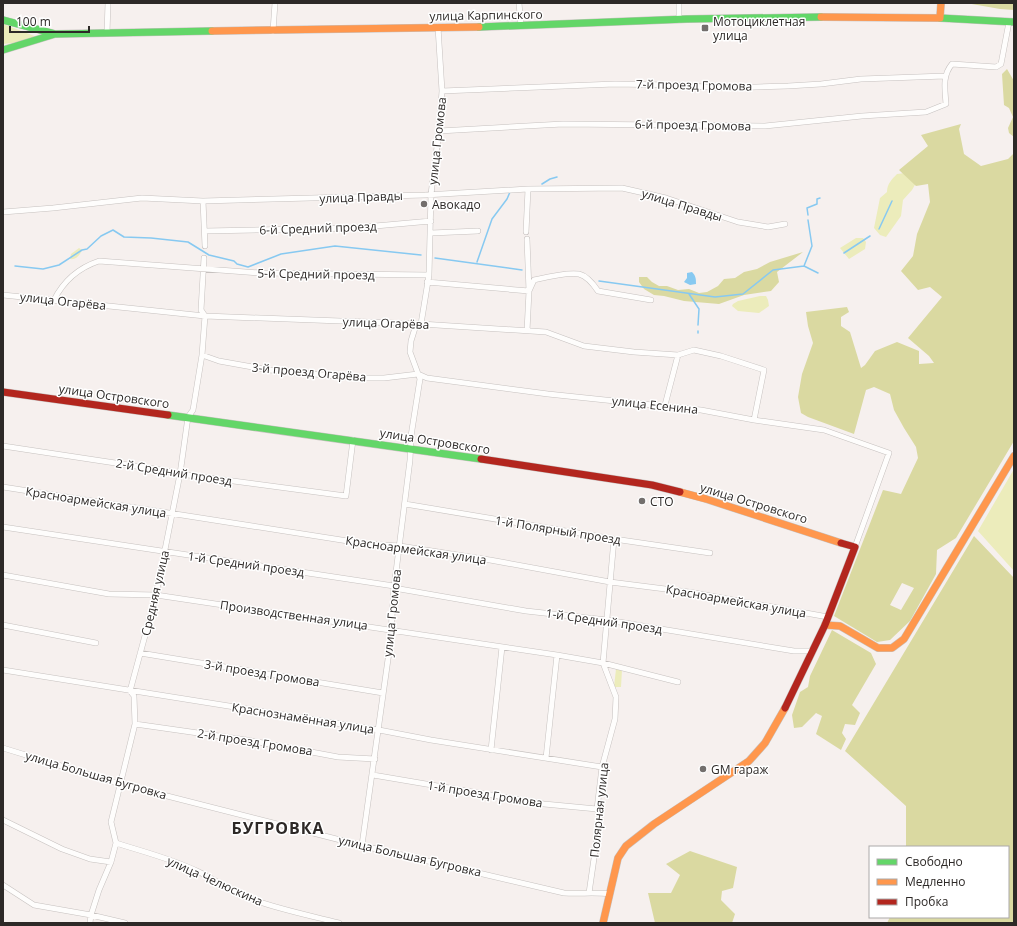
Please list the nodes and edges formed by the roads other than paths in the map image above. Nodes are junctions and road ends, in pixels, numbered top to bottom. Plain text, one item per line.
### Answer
1 (108, 3) edge
2 (275, 3) edge
3 (519, 3) edge
4 (679, 3) edge
5 (941, 3) edge
6 (940, 18) junction
7 (3, 20) edge
8 (679, 20) junction
9 (1012, 22) edge
10 (520, 26) junction
11 (438, 27) junction
12 (272, 31) junction
13 (107, 33) junction
14 (55, 34) junction
15 (3, 50) edge
16 (945, 76) junction
17 (442, 91) junction
18 (439, 132) junction
19 (528, 189) junction
20 (431, 194) junction
21 (203, 201) junction
22 (3, 212) edge
23 (431, 221) junction
24 (785, 224) dead end
25 (205, 230) junction
26 (478, 231) dead end
27 (526, 232) dead end
28 (431, 233) junction
29 (527, 239) dead end
30 (206, 246) dead end
31 (204, 258) dead end
32 (204, 269) junction
33 (429, 275) junction
34 (427, 282) junction
35 (529, 291) junction
36 (3, 295) edge
37 (54, 300) junction
38 (652, 300) dead end
39 (205, 316) junction
40 (421, 324) junction
41 (527, 331) junction
42 (202, 355) junction
43 (678, 355) junction
44 (418, 374) junction
45 (3, 392) edge
46 (665, 405) junction
47 (188, 417) junction
48 (754, 420) junction
49 (353, 440) junction
50 (3, 446) edge
51 (411, 448) junction
52 (1014, 456) edge
53 (180, 474) junction
54 (3, 487) edge
55 (405, 504) junction
56 (172, 514) junction
57 (3, 527) edge
58 (614, 539) junction
59 (400, 546) junction
60 (855, 547) junction
61 (165, 552) junction
62 (710, 553) dead end
63 (3, 575) edge
64 (610, 582) junction
65 (394, 587) junction
66 (156, 595) junction
67 (828, 617) junction
68 (607, 620) junction
69 (3, 625) edge
70 (825, 625) junction
71 (391, 629) junction
72 (96, 644) dead end
73 (502, 647) junction
74 (813, 651) junction
75 (140, 653) junction
76 (557, 655) junction
77 (603, 663) junction
78 (3, 670) edge
79 (678, 682) dead end
80 (130, 691) junction
81 (383, 693) junction
82 (135, 724) junction
83 (379, 730) junction
84 (3, 748) edge
85 (491, 750) junction
86 (546, 758) junction
87 (375, 759) junction
88 (602, 767) junction
89 (373, 775) junction
90 (120, 784) junction
91 (597, 809) junction
92 (3, 820) edge
93 (116, 843) junction
94 (362, 845) junction
95 (111, 862) junction
96 (3, 885) edge
97 (589, 893) junction
98 (610, 894) junction
99 (90, 915) junction
100 (90, 923) edge
101 (125, 923) edge
102 (339, 923) edge
103 (603, 923) edge

1 - 13 street
2 - 12 street
3 - 10 street
4 - 8 street
5 - 6 street
6 - 8 street, улица Карпинского
6 - 9 street, улица Карпинского
7 - 14 street, улица Карпинского
8 - 10 street, улица Карпинского
9 - 16 street
10 - 11 street, улица Карпинского
11 - 12 street, улица Карпинского
11 - 17 street, улица Громова
12 - 13 street, улица Карпинского
13 - 14 street, улица Карпинского
14 - 15 street, улица Карпинского
16 - 17 street, 7-й проезд Громова
16 - 18 street, 6-й проезд Громова
17 - 18 street, улица Громова
18 - 20 street, улица Громова
19 - 20 street, улица Правды
19 - 24 street, улица Правды
19 - 27 street
20 - 21 street, улица Правды
20 - 23 street, улица Громова
21 - 22 street, улица Правды
21 - 25 street
23 - 25 street, 6-й Средний проезд
23 - 28 street, улица Громова
25 - 30 street
26 - 28 street
28 - 33 street, улица Громова
29 - 35 street
31 - 32 street, Средняя улица
32 - 33 street, 5-й Средний проезд
32 - 37 street, 5-й Средний проезд
32 - 39 street, Средняя улица
33 - 34 street, улица Громова
34 - 35 street
34 - 40 street, улица Громова
35 - 38 street
35 - 41 street
36 - 37 street, улица Огарёва
37 - 39 street, улица Огарёва
39 - 40 street, улица Огарёва
39 - 42 street, Средняя улица
40 - 41 street, улица Огарёва
40 - 44 street, улица Громова
41 - 43 street, улица Огарёва
42 - 44 street, 3-й проезд Огарёва
42 - 47 street, Средняя улица
43 - 46 street
43 - 48 street, улица Огарёва
44 - 46 street, улица Есенина
44 - 51 street, улица Громова
45 - 47 street, улица Островского
46 - 48 street, улица Есенина
47 - 49 street, улица Островского
47 - 53 street, Средняя улица
48 - 60 street, улица Есенина
49 - 51 street, улица Островского
49 - 53 street, 2-й Средний проезд
50 - 53 street, 2-й Средний проезд
51 - 55 street, улица Громова
51 - 60 street, улица Островского
52 - 70 street
53 - 56 street, Средняя улица
54 - 56 street, Красноармейская улица
55 - 58 street, 1-й Полярный проезд
55 - 59 street, улица Громова
56 - 59 street, Красноармейская улица
56 - 61 street, Средняя улица
57 - 61 street, 1-й Средний проезд
58 - 62 street, 1-й Полярный проезд
58 - 64 street, Полярная улица
59 - 64 street, Красноармейская улица
59 - 65 street, улица Громова
60 - 67 street
61 - 65 street, 1-й Средний проезд
61 - 66 street, Средняя улица
63 - 66 street, Производственная улица
64 - 67 street, Красноармейская улица
64 - 68 street, Полярная улица
65 - 68 street, 1-й Средний проезд
65 - 71 street, улица Громова
66 - 71 street, Производственная улица
66 - 75 street, Средняя улица
67 - 70 street
68 - 74 street, 1-й Средний проезд
68 - 77 street, Полярная улица
69 - 72 street
70 - 74 street
71 - 73 street, Производственная улица
71 - 81 street, улица Громова
73 - 76 street, Производственная улица
73 - 85 street
74 - 98 street
75 - 80 street, Средняя улица
75 - 81 street, 3-й проезд Громова
76 - 77 street, Производственная улица
76 - 86 street
77 - 79 street, Производственная улица
77 - 88 street, Полярная улица
78 - 80 street, Краснознамённая улица
80 - 82 street, Средняя улица
80 - 83 street, Краснознамённая улица
81 - 83 street, улица Громова
82 - 87 street, 2-й проезд Громова
82 - 90 street, Средняя улица
83 - 85 street, Краснознамённая улица
83 - 87 street, улица Громова
84 - 90 street, улица Большая Бугровка
85 - 86 street, Краснознамённая улица
86 - 88 street, Краснознамённая улица
87 - 89 street, улица Громова
88 - 91 street, Полярная улица
89 - 91 street, 1-й проезд Громова
89 - 94 street, улица Громова
90 - 93 street, Средняя улица
90 - 94 street, улица Большая Бугровка
91 - 97 street, Полярная улица
92 - 95 street
93 - 95 street, Средняя улица
93 - 102 street, улица Челюскина
94 - 97 street, улица Большая Бугровка
95 - 99 street, Средняя улица
96 - 99 street
97 - 98 street, улица Большая Бугровка
98 - 103 street
99 - 100 street, Средняя улица
99 - 101 street

